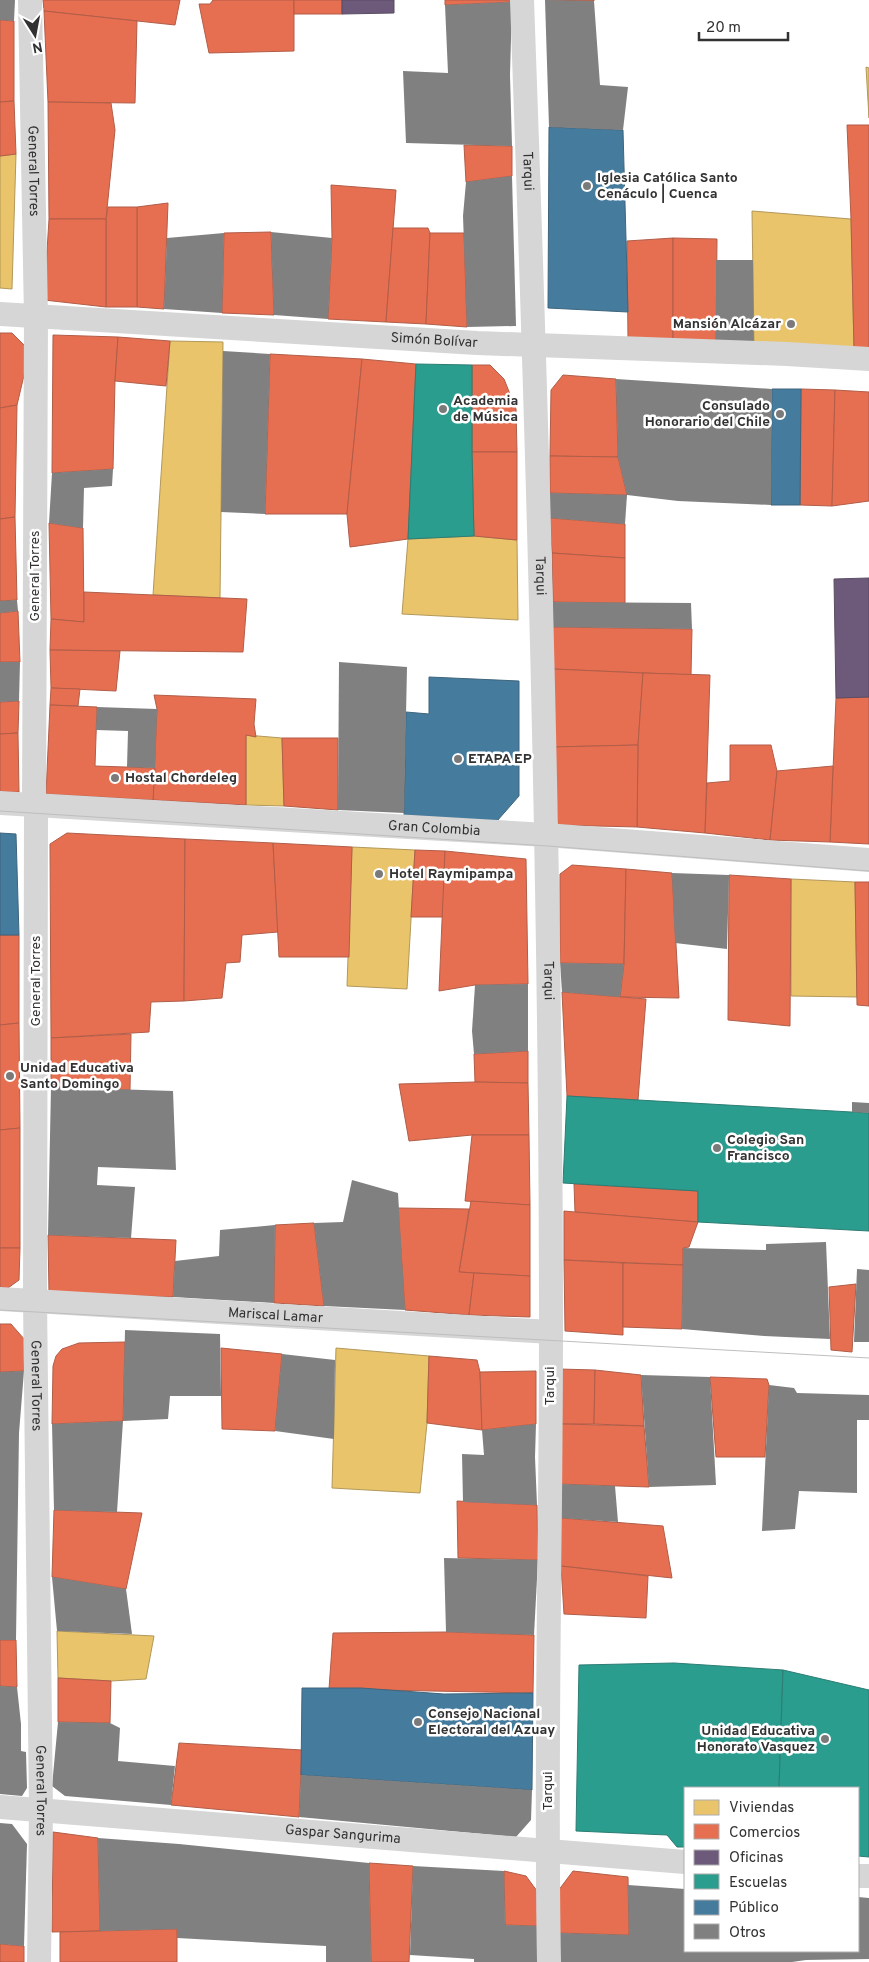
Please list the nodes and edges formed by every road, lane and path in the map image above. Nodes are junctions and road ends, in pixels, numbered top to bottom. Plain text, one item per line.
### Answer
1 (30, 0) edge
2 (522, 0) edge
3 (0, 314) edge
4 (36, 317) junction
5 (535, 345) junction
6 (869, 359) edge
7 (0, 803) edge
8 (34, 805) junction
9 (546, 835) junction
10 (869, 860) edge
11 (0, 1299) edge
12 (35, 1300) junction
13 (551, 1332) junction
14 (0, 1807) edge
15 (41, 1811) junction
16 (547, 1852) junction
17 (684, 1862) edge
18 (39, 1962) edge
19 (549, 1962) edge

1 - 4 street, General Torres
2 - 5 street, Tarqui
3 - 4 street, Simón Bolívar
4 - 5 street, Simón Bolívar
4 - 8 street, General Torres
5 - 6 street, Simón Bolívar
5 - 9 street, Tarqui
7 - 8 street, Gran Colombia
8 - 9 street, Gran Colombia
8 - 12 street, General Torres
9 - 10 street, Gran Colombia
9 - 13 street, Tarqui
11 - 12 street, Mariscal Lamar
12 - 13 street, Mariscal Lamar
12 - 15 street, General Torres
13 - 16 street, Tarqui
14 - 15 street, Gaspar Sangurima
15 - 16 street, Gaspar Sangurima
15 - 18 street, General Torres
16 - 17 street, Gaspar Sangurima
16 - 19 street, Tarqui

